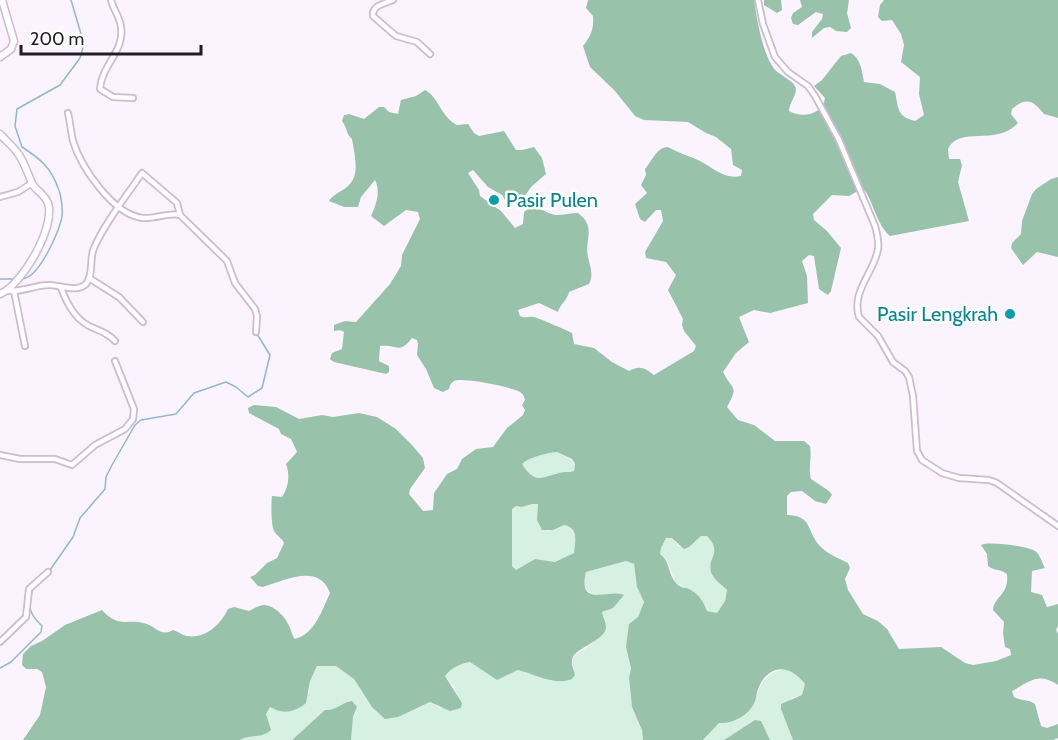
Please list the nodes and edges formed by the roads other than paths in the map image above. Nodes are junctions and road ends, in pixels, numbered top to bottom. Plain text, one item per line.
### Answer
1 (111, 0) edge
2 (393, 0) edge
3 (758, 0) edge
4 (1, 1) edge
5 (430, 54) dead end
6 (0, 57) edge
7 (133, 98) dead end
8 (68, 113) dead end
9 (0, 134) edge
10 (32, 183) junction
11 (0, 197) edge
12 (119, 208) junction
13 (180, 216) junction
14 (89, 278) junction
15 (61, 288) junction
16 (11, 290) junction
17 (0, 294) edge
18 (143, 322) dead end
19 (256, 332) dead end
20 (115, 341) dead end
21 (25, 346) dead end
22 (115, 361) dead end
23 (0, 455) edge
24 (1058, 526) edge
25 (48, 572) dead end
26 (0, 642) edge

1 - 7 street
2 - 5 street
3 - 24 street
4 - 6 street
8 - 12 street
9 - 10 street
10 - 11 street
10 - 16 street
12 - 13 street
12 - 13 street
12 - 14 street
13 - 19 street
14 - 15 street
14 - 18 street
15 - 16 street
15 - 20 street
16 - 17 street
16 - 21 street
22 - 23 street
25 - 26 street

